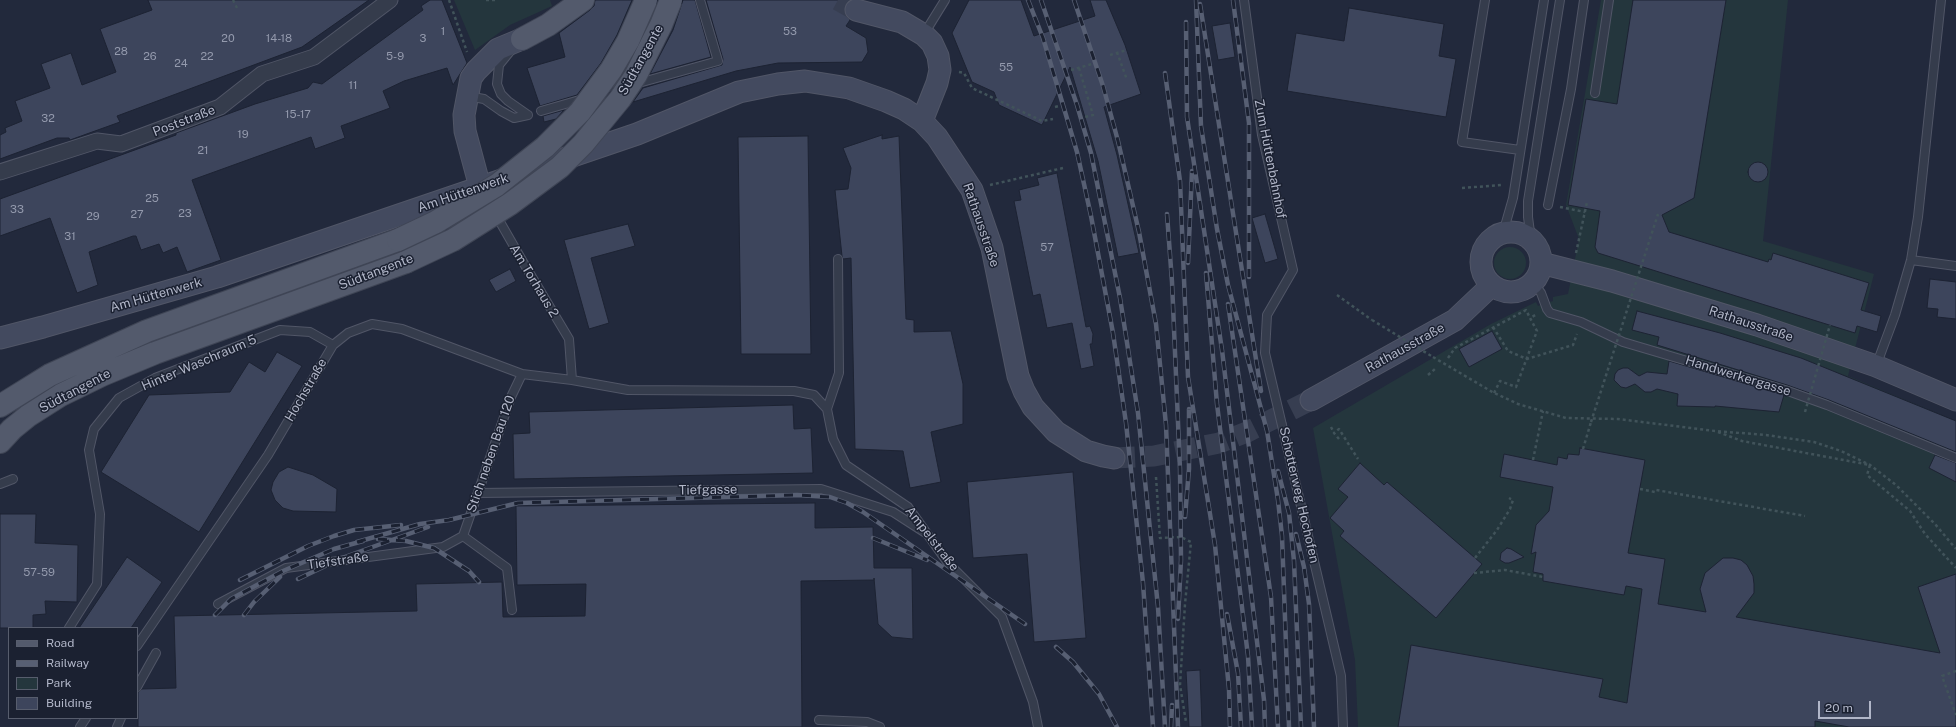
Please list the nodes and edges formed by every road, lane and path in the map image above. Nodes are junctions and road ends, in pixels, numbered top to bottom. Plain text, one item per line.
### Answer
1 (234, 0) edge
2 (390, 0) edge
3 (449, 0) edge
4 (486, 0) edge
5 (496, 0) edge
6 (583, 0) edge
7 (646, 0) edge
8 (671, 0) edge
9 (700, 0) edge
10 (945, 0) edge
11 (1244, 0) edge
12 (1485, 0) edge
13 (1544, 0) edge
14 (1560, 0) edge
15 (1584, 0) edge
16 (1609, 0) edge
17 (1941, 0) edge
18 (238, 10) dead end
19 (856, 10) tunnel mouth
20 (530, 34) junction
21 (924, 35) junction
22 (1127, 50) dead end
23 (1117, 52) junction
24 (1110, 55) dead end
25 (1092, 64) dead end
26 (1079, 68) junction
27 (1071, 70) dead end
28 (476, 71) junction
29 (961, 72) dead end
30 (1127, 80) dead end
31 (618, 89) dead end
32 (602, 93) dead end
33 (1594, 93) dead end
34 (466, 96) junction
35 (1059, 106) dead end
36 (1054, 107) dead end
37 (541, 111) dead end
38 (1085, 117) dead end
39 (1053, 119) dead end
40 (922, 122) junction
41 (1520, 150) junction
42 (1063, 168) dead end
43 (0, 172) edge
44 (1001, 183) dead end
45 (480, 187) junction
46 (1462, 188) dead end
47 (1505, 190) dead end
48 (1587, 202) dead end
49 (1548, 205) joint
50 (1585, 212) junction
51 (1658, 214) dead end
52 (1503, 233) junction
53 (1531, 240) junction
54 (1575, 258) dead end
55 (838, 259) dead end
56 (1911, 260) junction
57 (1541, 263) junction
58 (1956, 266) edge
59 (1293, 270) joint
60 (1533, 282) junction
61 (1492, 285) junction
62 (1338, 295) dead end
63 (1533, 316) dead end
64 (1530, 318) junction
65 (1581, 322) junction
66 (1830, 325) dead end
67 (1494, 327) junction
68 (0, 338) edge
69 (333, 345) junction
70 (1448, 358) dead end
71 (1527, 358) junction
72 (1876, 366) junction
73 (1435, 369) dead end
74 (522, 374) junction
75 (1428, 375) dead end
76 (572, 380) junction
77 (1494, 393) junction
78 (1311, 400) tunnel mouth
79 (1956, 400) edge
80 (0, 406) edge
81 (827, 409) junction
82 (1543, 411) junction
83 (1806, 412) dead end
84 (1331, 427) dead end
85 (1715, 431) junction
86 (1334, 433) junction
87 (1339, 439) dead end
88 (0, 442) edge
89 (1583, 449) dead end
90 (1114, 458) tunnel mouth
91 (1956, 458) edge
92 (1358, 459) dead end
93 (1533, 460) dead end
94 (1870, 465) junction
95 (1156, 477) dead end
96 (13, 479) dead end
97 (0, 484) edge
98 (1640, 489) dead end
99 (478, 493) junction
100 (1509, 498) dead end
101 (1805, 516) dead end
102 (928, 534) junction
103 (463, 536) junction
104 (1956, 548) edge
105 (1475, 558) dead end
106 (1956, 568) edge
107 (1474, 573) dead end
108 (1543, 577) dead end
109 (218, 604) dead end
110 (512, 610) dead end
111 (70, 627) edge
112 (138, 645) edge
113 (156, 653) dead end
114 (1956, 671) edge
115 (138, 684) edge
116 (1956, 714) edge
117 (820, 720) dead end
118 (1186, 722) dead end
119 (867, 725) edge
120 (880, 727) edge
121 (1038, 727) edge
122 (1343, 727) edge

1 - 18 path
2 - 43 street, Poststraße
3 - 28 path
4 - 5 path
6 - 20 main road
7 - 80 main road, Südtangente, bridge
8 - 88 main road, Südtangente, bridge
9 - 31 lane
10 - 21 lane
11 - 59 lane, Zum Hüttenbahnhof
12 - 41 lane
13 - 41 lane
14 - 53 lane
15 - 49 lane
16 - 33 lane
17 - 56 lane
19 - 21 main road
20 - 28 main road
20 - 34 lane
21 - 40 main road
22 - 23 path
23 - 24 path
23 - 30 path
25 - 26 path
26 - 27 path
26 - 38 path
28 - 34 main road
29 - 39 path
32 - 37 lane
34 - 45 main road
35 - 36 path
40 - 45 main road, Am Hüttenwerk
40 - 90 main road, Rathausstraße
41 - 52 lane
42 - 44 path
45 - 68 main road, Am Hüttenwerk
45 - 76 lane, Am Torhaus 2
46 - 47 path
48 - 50 path
49 - 50 path
50 - 54 path
51 - 89 path, bridge
52 - 53 main road
52 - 61 main road
53 - 57 main road
55 - 81 lane
56 - 58 lane
56 - 72 lane
57 - 60 main road
57 - 72 main road, Rathausstraße
59 - 122 lane, Schotterweg Hochofen
60 - 61 main road
60 - 65 lane, Handwerkergasse
61 - 78 main road, Rathausstraße
62 - 77 path, bridge
63 - 64 path
64 - 67 path
64 - 71 path
65 - 71 path
65 - 91 lane, Handwerkergasse
66 - 83 path, bridge
67 - 70 path
67 - 71 path
69 - 74 lane, Hochstraße
69 - 111 lane, Hinter Waschraum 5
69 - 112 lane, Hochstraße
71 - 77 path
72 - 79 main road, Rathausstraße
73 - 75 path
74 - 76 lane, Hochstraße
74 - 99 lane, Stich neben Bau 120
76 - 81 lane
77 - 82 path
81 - 102 lane, Ampelstraße
82 - 85 path
82 - 93 path
84 - 86 path
85 - 94 path
85 - 94 path
86 - 87 path
86 - 92 path
94 - 104 path
94 - 106 path
95 - 118 path
96 - 97 lane
98 - 101 path
99 - 102 lane, Tiefgasse
99 - 103 lane, Stich neben Bau 120
100 - 105 path
102 - 121 lane, Ampelstraße
103 - 109 lane, Tiefstraße
103 - 110 lane
107 - 108 path
113 - 115 lane
114 - 116 path
117 - 119 lane
119 - 120 lane

